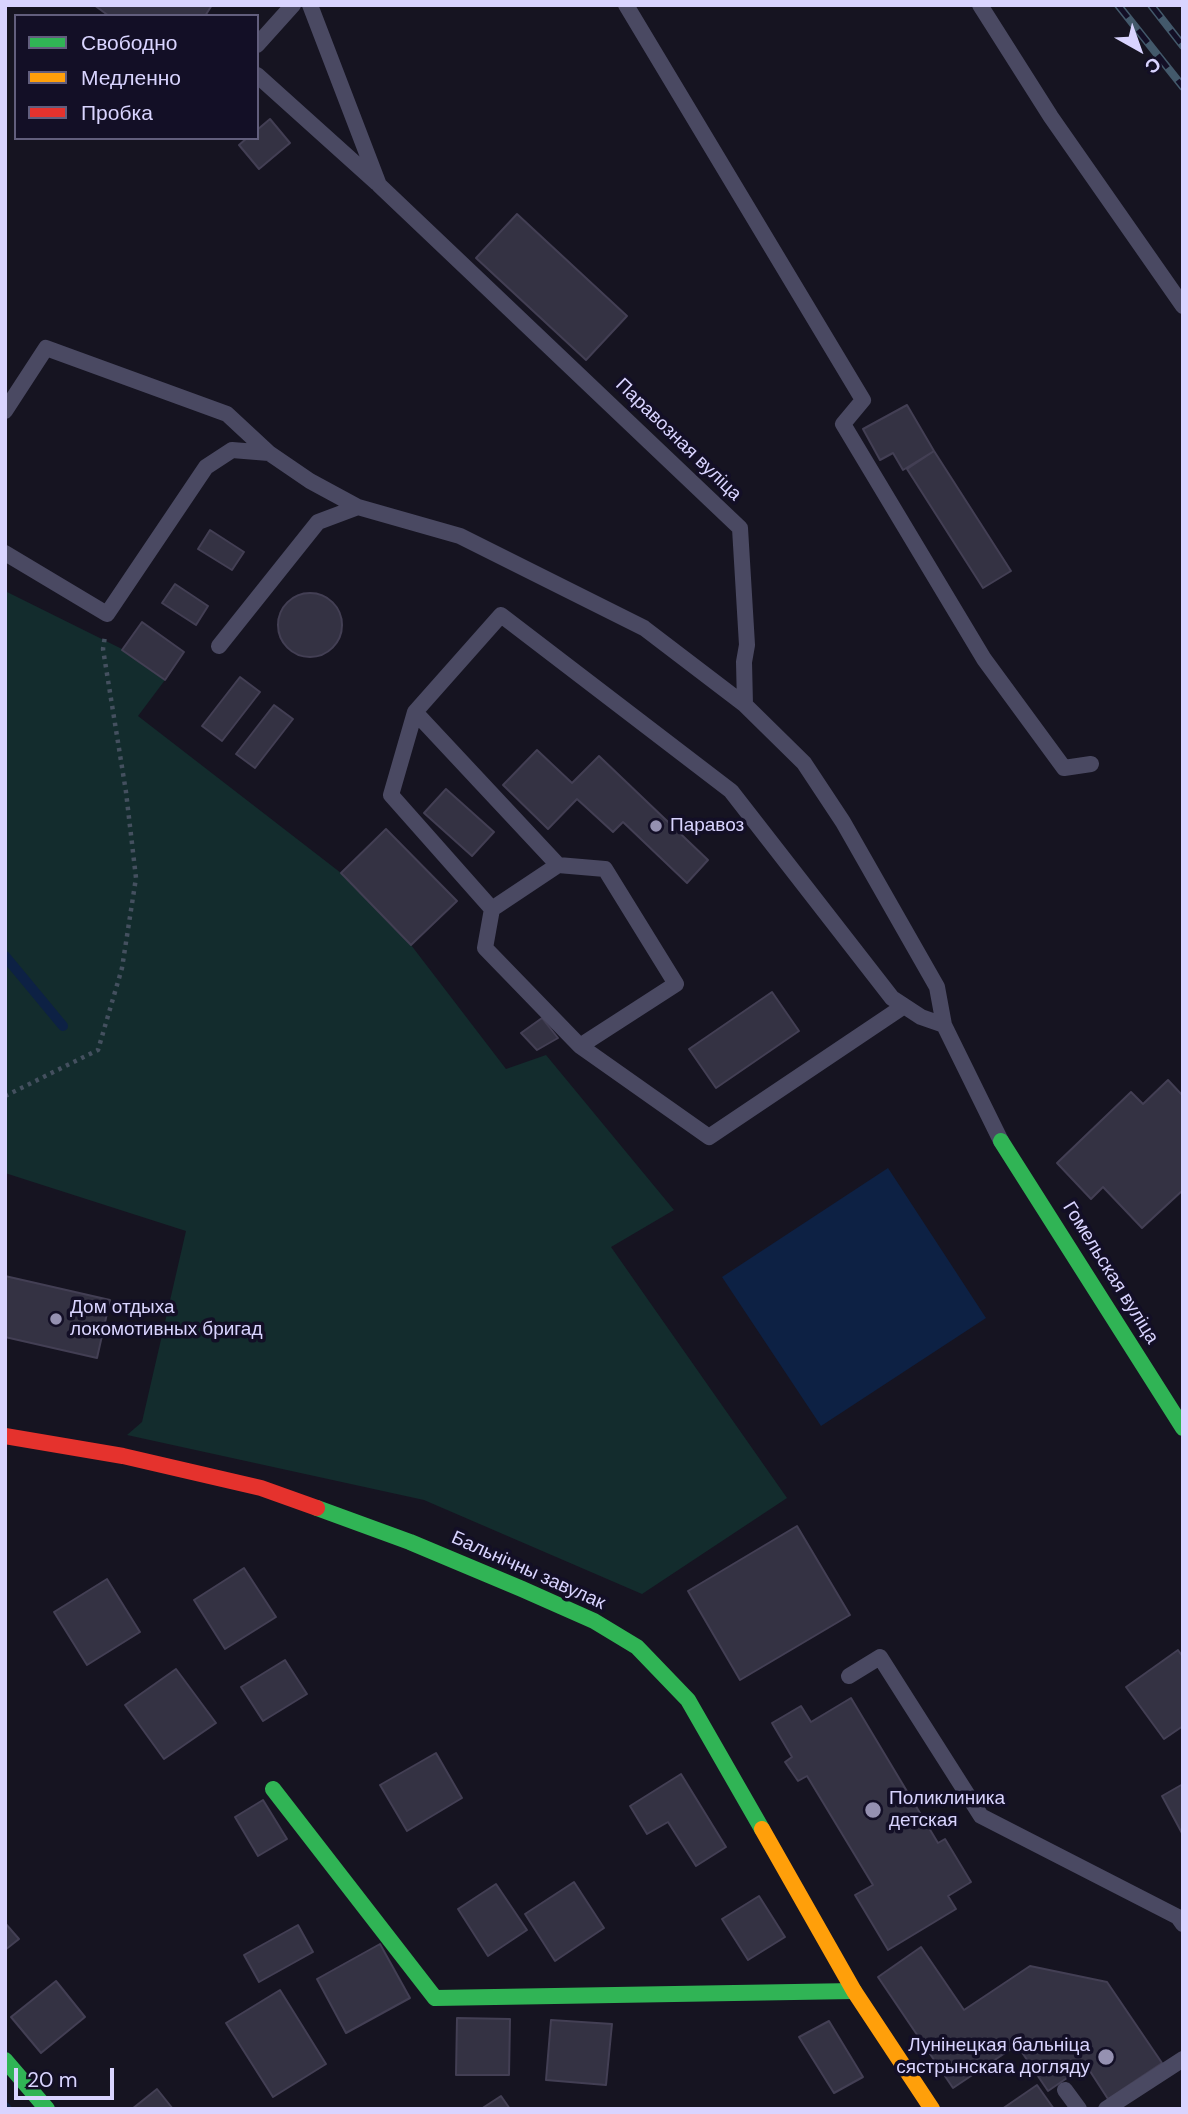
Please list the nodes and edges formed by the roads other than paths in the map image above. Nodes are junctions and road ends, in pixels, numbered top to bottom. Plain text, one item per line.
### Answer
1 (293, 5) edge
2 (310, 5) edge
3 (626, 5) edge
4 (980, 5) edge
5 (259, 43) edge
6 (259, 77) edge
7 (379, 185) junction
8 (1183, 306) edge
9 (5, 411) edge
10 (270, 453) junction
11 (358, 507) junction
12 (5, 554) edge
13 (219, 646) dead end
14 (745, 705) junction
15 (415, 712) junction
16 (1091, 764) dead end
17 (558, 865) junction
18 (492, 909) junction
19 (904, 1006) junction
20 (944, 1026) junction
21 (580, 1046) junction
22 (1002, 1141) joint
23 (1183, 1428) edge
24 (5, 1436) edge
25 (849, 1676) dead end
26 (273, 1789) dead end
27 (1183, 1924) edge
28 (854, 1991) junction
29 (1183, 2059) edge
30 (5, 2060) edge
31 (1065, 2090) dead end
32 (47, 2109) edge
33 (932, 2109) edge
34 (1079, 2109) edge
35 (1107, 2109) edge

1 - 5 lane
2 - 7 lane, Паравозная вуліца
3 - 16 lane
4 - 8 lane
6 - 7 lane
7 - 14 lane, Паравозная вуліца
9 - 10 lane
10 - 11 lane
10 - 12 lane
11 - 13 lane
11 - 14 lane
14 - 20 lane
15 - 17 lane
15 - 18 lane
15 - 19 lane
17 - 18 lane
17 - 21 lane
18 - 21 lane
19 - 20 lane
19 - 21 lane
20 - 22 lane
22 - 23 street, Гомельская вуліца
24 - 28 street, Бальнічны завулак
25 - 27 lane
26 - 28 street
28 - 33 street, Бальнічны завулак
29 - 35 lane
30 - 32 street
31 - 34 lane

